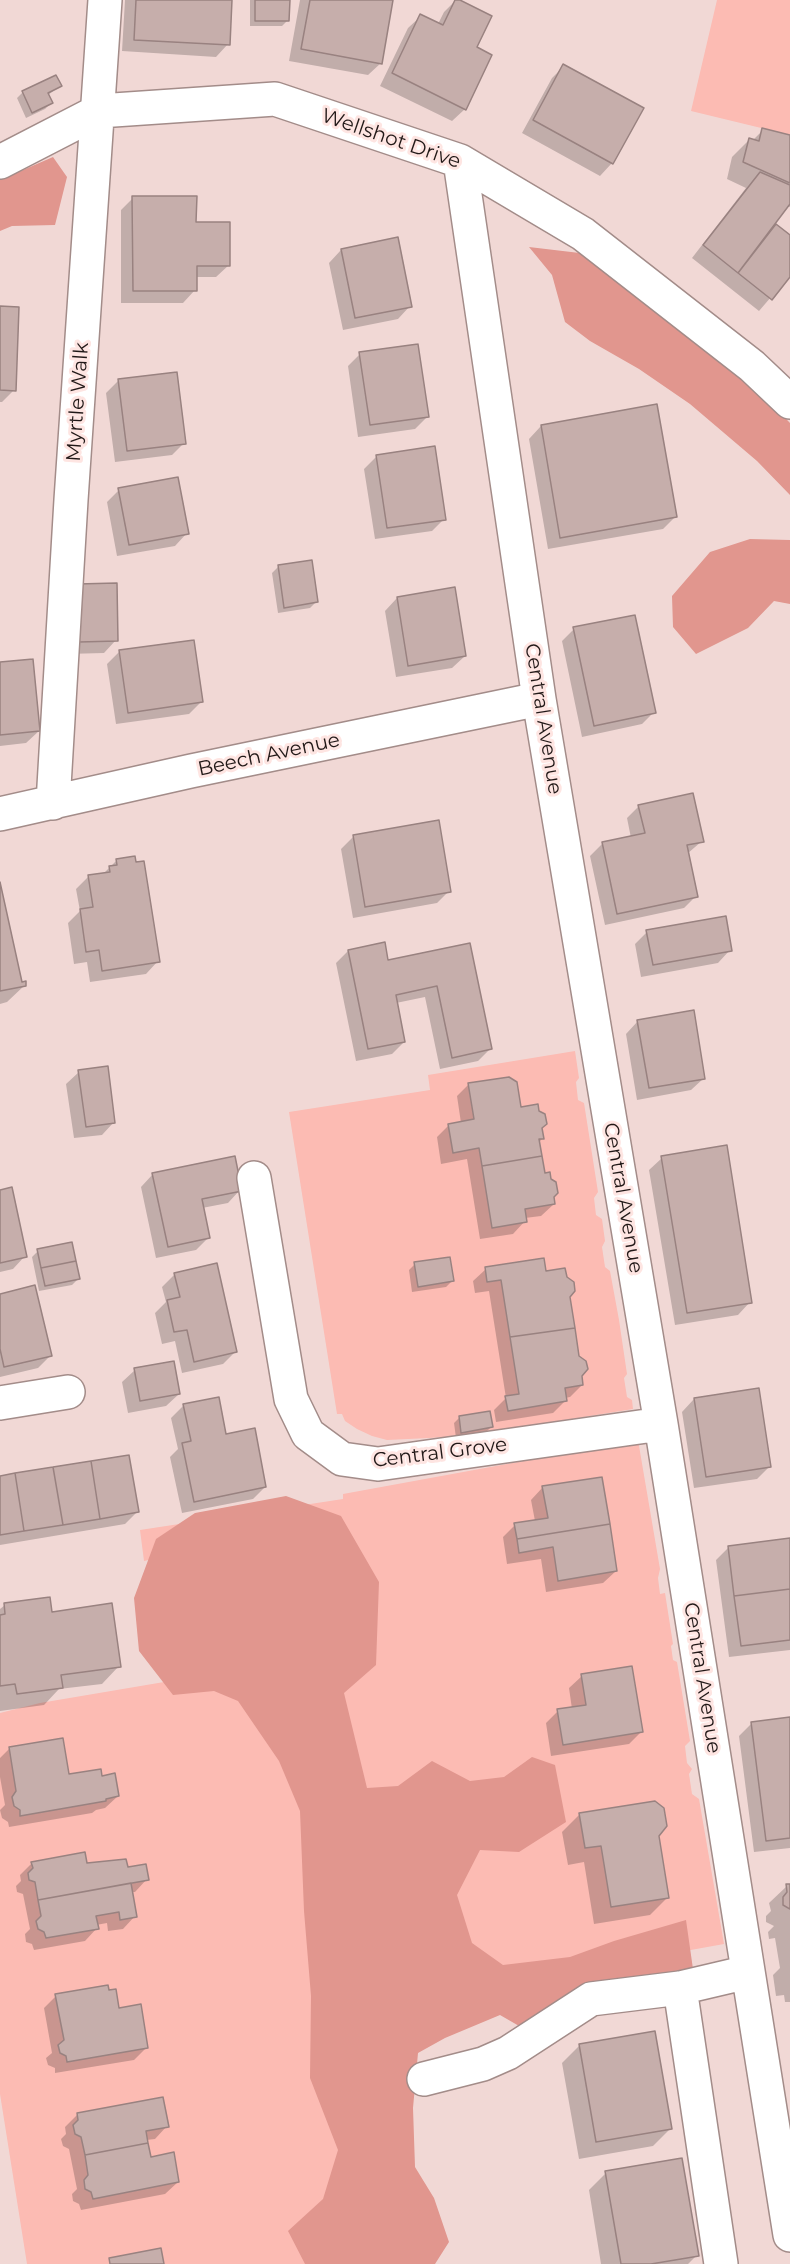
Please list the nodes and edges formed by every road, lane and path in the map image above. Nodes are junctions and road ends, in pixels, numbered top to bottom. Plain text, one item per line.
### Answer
1 (105, 0) edge
2 (99, 111) junction
3 (0, 162) edge
4 (460, 162) junction
5 (790, 402) edge
6 (539, 699) junction
7 (53, 803) junction
8 (0, 814) edge
9 (254, 1178) dead end
10 (68, 1392) dead end
11 (0, 1403) edge
12 (662, 1424) junction
13 (748, 1972) junction
14 (680, 1988) junction
15 (424, 2079) dead end
16 (790, 2235) edge
17 (721, 2264) edge

1 - 2 street, Myrtle Walk
2 - 3 street, Wellshot Drive
2 - 4 street, Wellshot Drive
2 - 7 street, Myrtle Walk
4 - 5 street, Wellshot Drive
4 - 6 street, Central Avenue
6 - 7 street, Beech Avenue
6 - 12 street, Central Avenue
7 - 8 street, Beech Avenue
9 - 12 street, Central Grove
10 - 11 street
12 - 13 street, Central Avenue
13 - 14 street
13 - 16 street, Central Avenue
14 - 15 street
14 - 17 street

